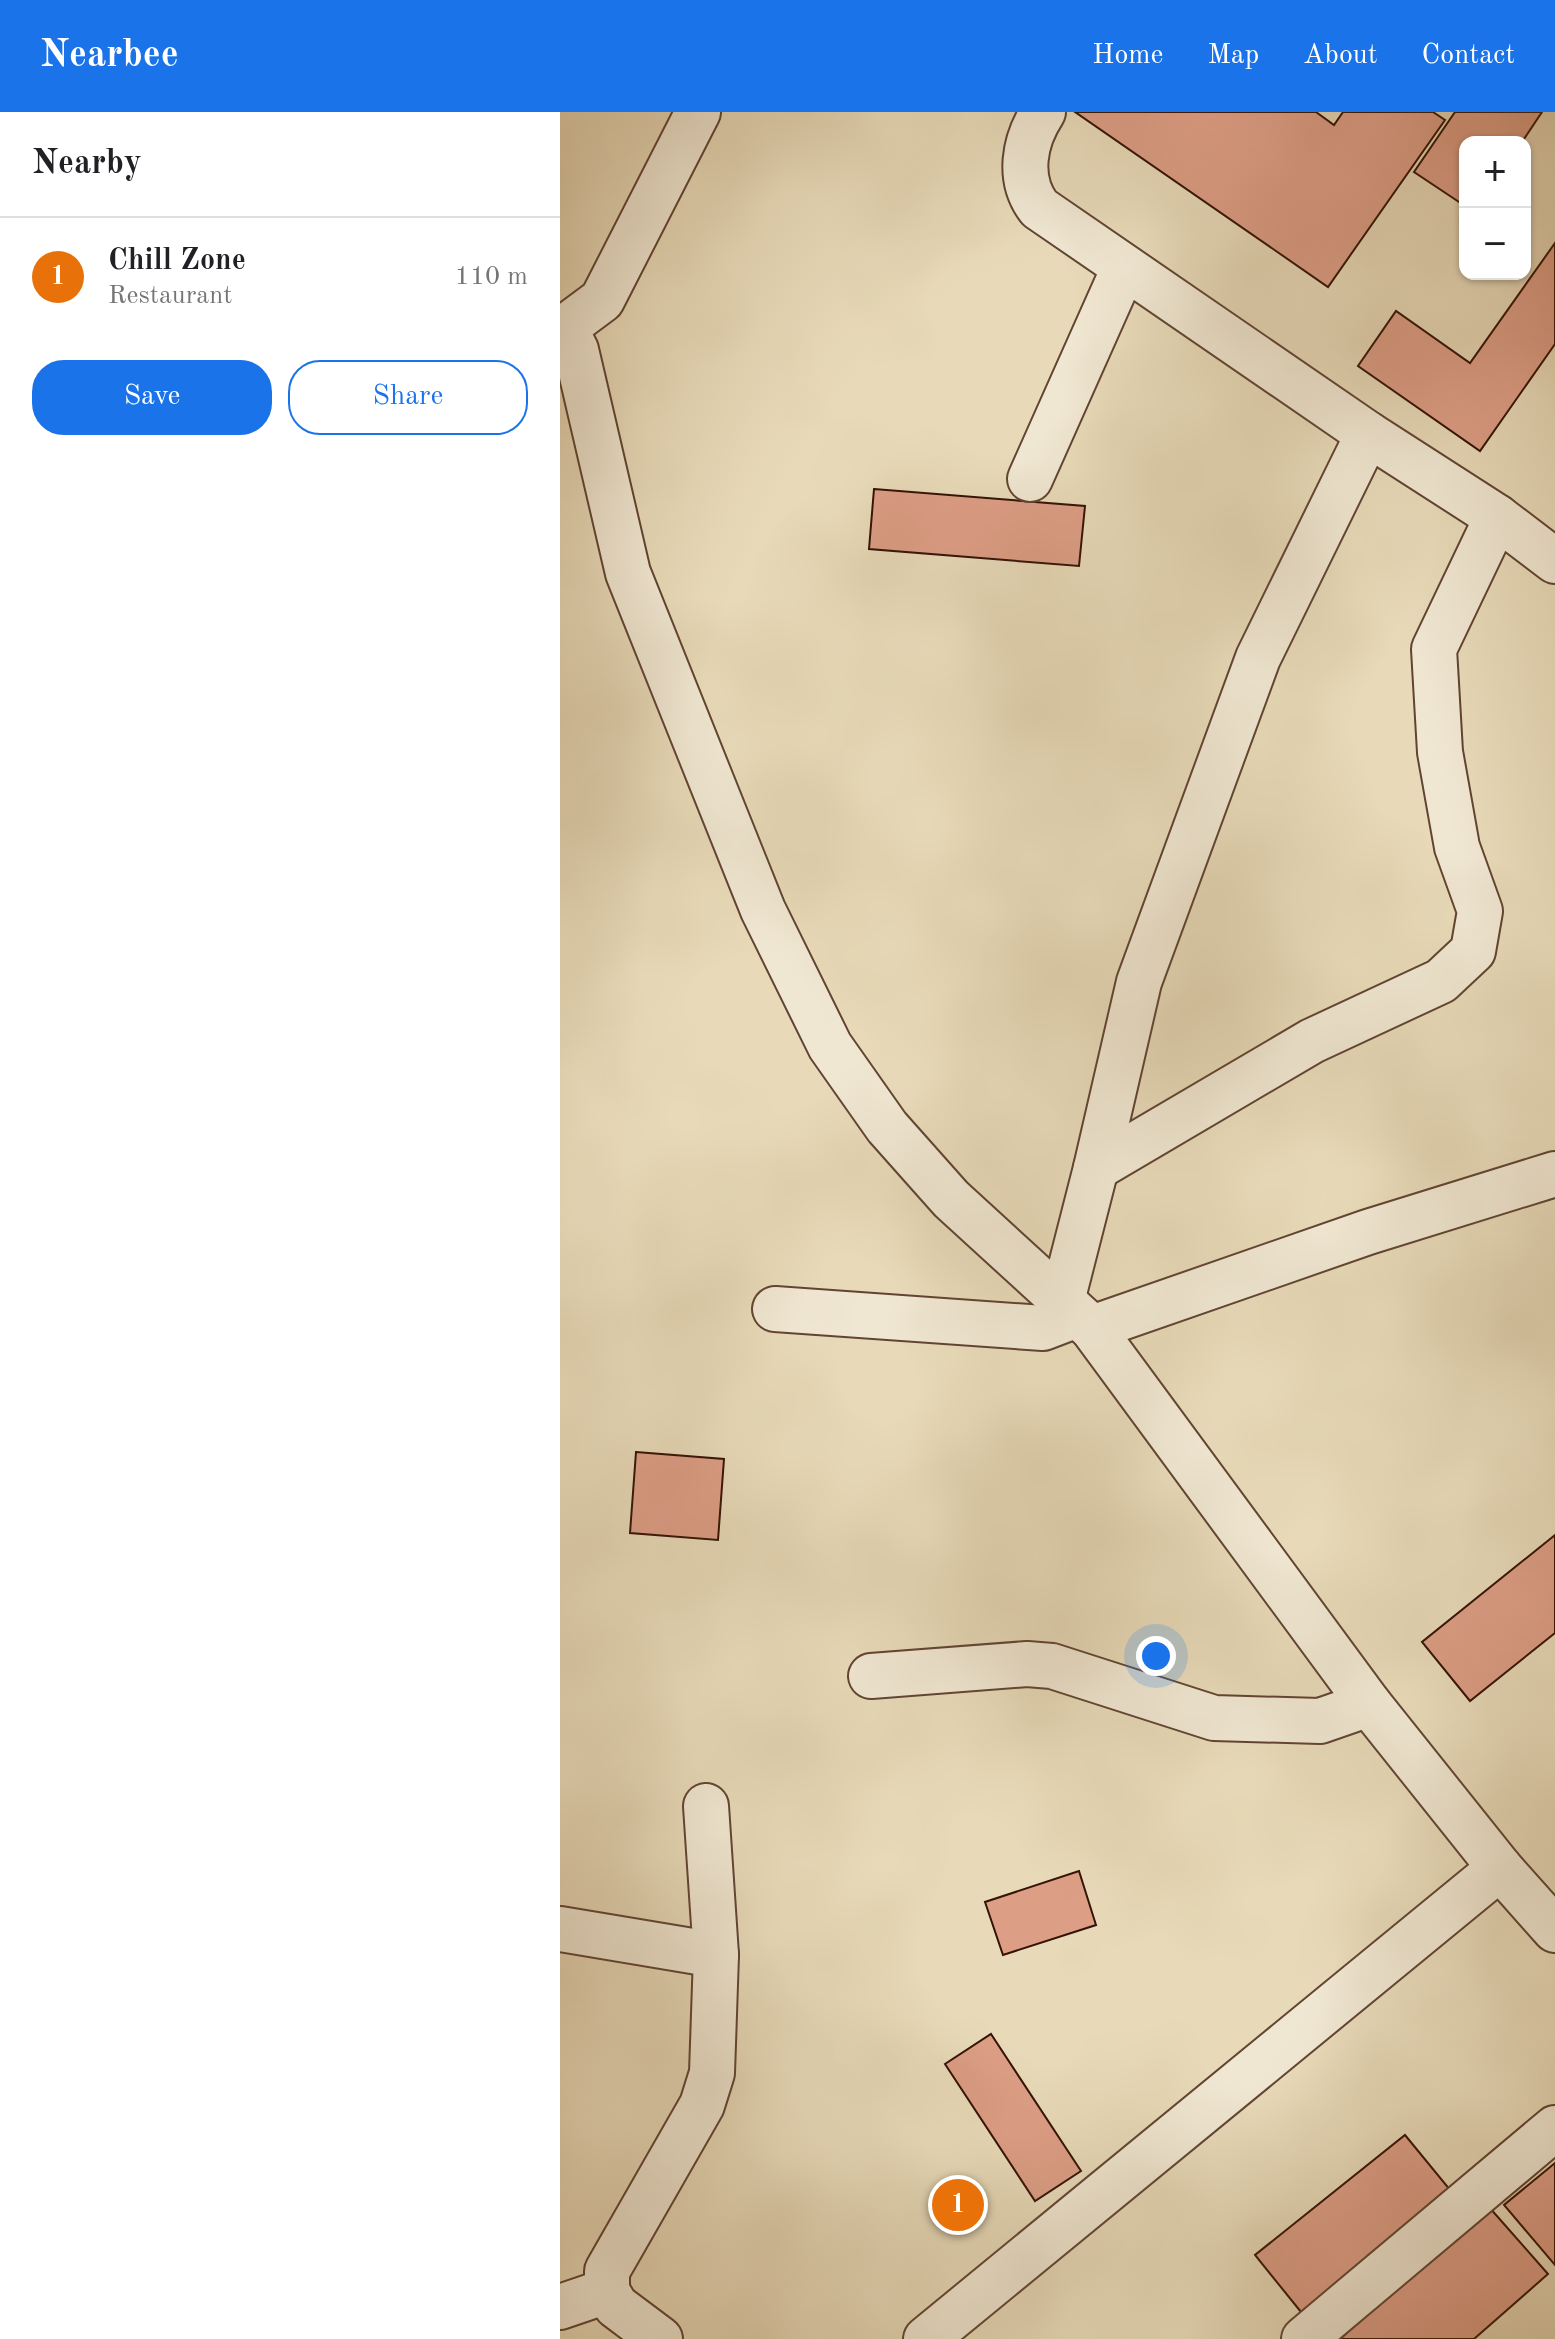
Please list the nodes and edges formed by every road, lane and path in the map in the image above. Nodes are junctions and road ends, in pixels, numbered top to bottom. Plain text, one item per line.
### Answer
1 (698, 112) edge
2 (1043, 112) edge
3 (1124, 268) junction
4 (562, 328) edge
5 (1368, 434) junction
6 (1030, 479) dead end
7 (1497, 517) junction
8 (1555, 561) edge
9 (1096, 1168) junction
10 (1555, 1174) edge
11 (775, 1309) dead end
12 (1077, 1315) junction
13 (871, 1676) dead end
14 (1369, 1704) junction
15 (706, 1806) dead end
16 (1500, 1868) junction
17 (560, 1929) edge
18 (1555, 1930) edge
19 (716, 1955) junction
20 (1555, 2128) edge
21 (607, 2291) junction
22 (560, 2307) edge
23 (951, 2332) edge
24 (660, 2339) edge
25 (1304, 2339) edge

1 - 4 street
2 - 3 street
3 - 5 street
3 - 6 street
4 - 12 street
5 - 7 street
5 - 9 street
7 - 8 street
7 - 9 street
9 - 12 street
10 - 12 street
11 - 12 street
12 - 14 street
13 - 14 street
14 - 16 street
15 - 19 street
16 - 18 street
16 - 23 street
17 - 19 street
19 - 21 street
20 - 25 street
21 - 22 street
21 - 24 street

